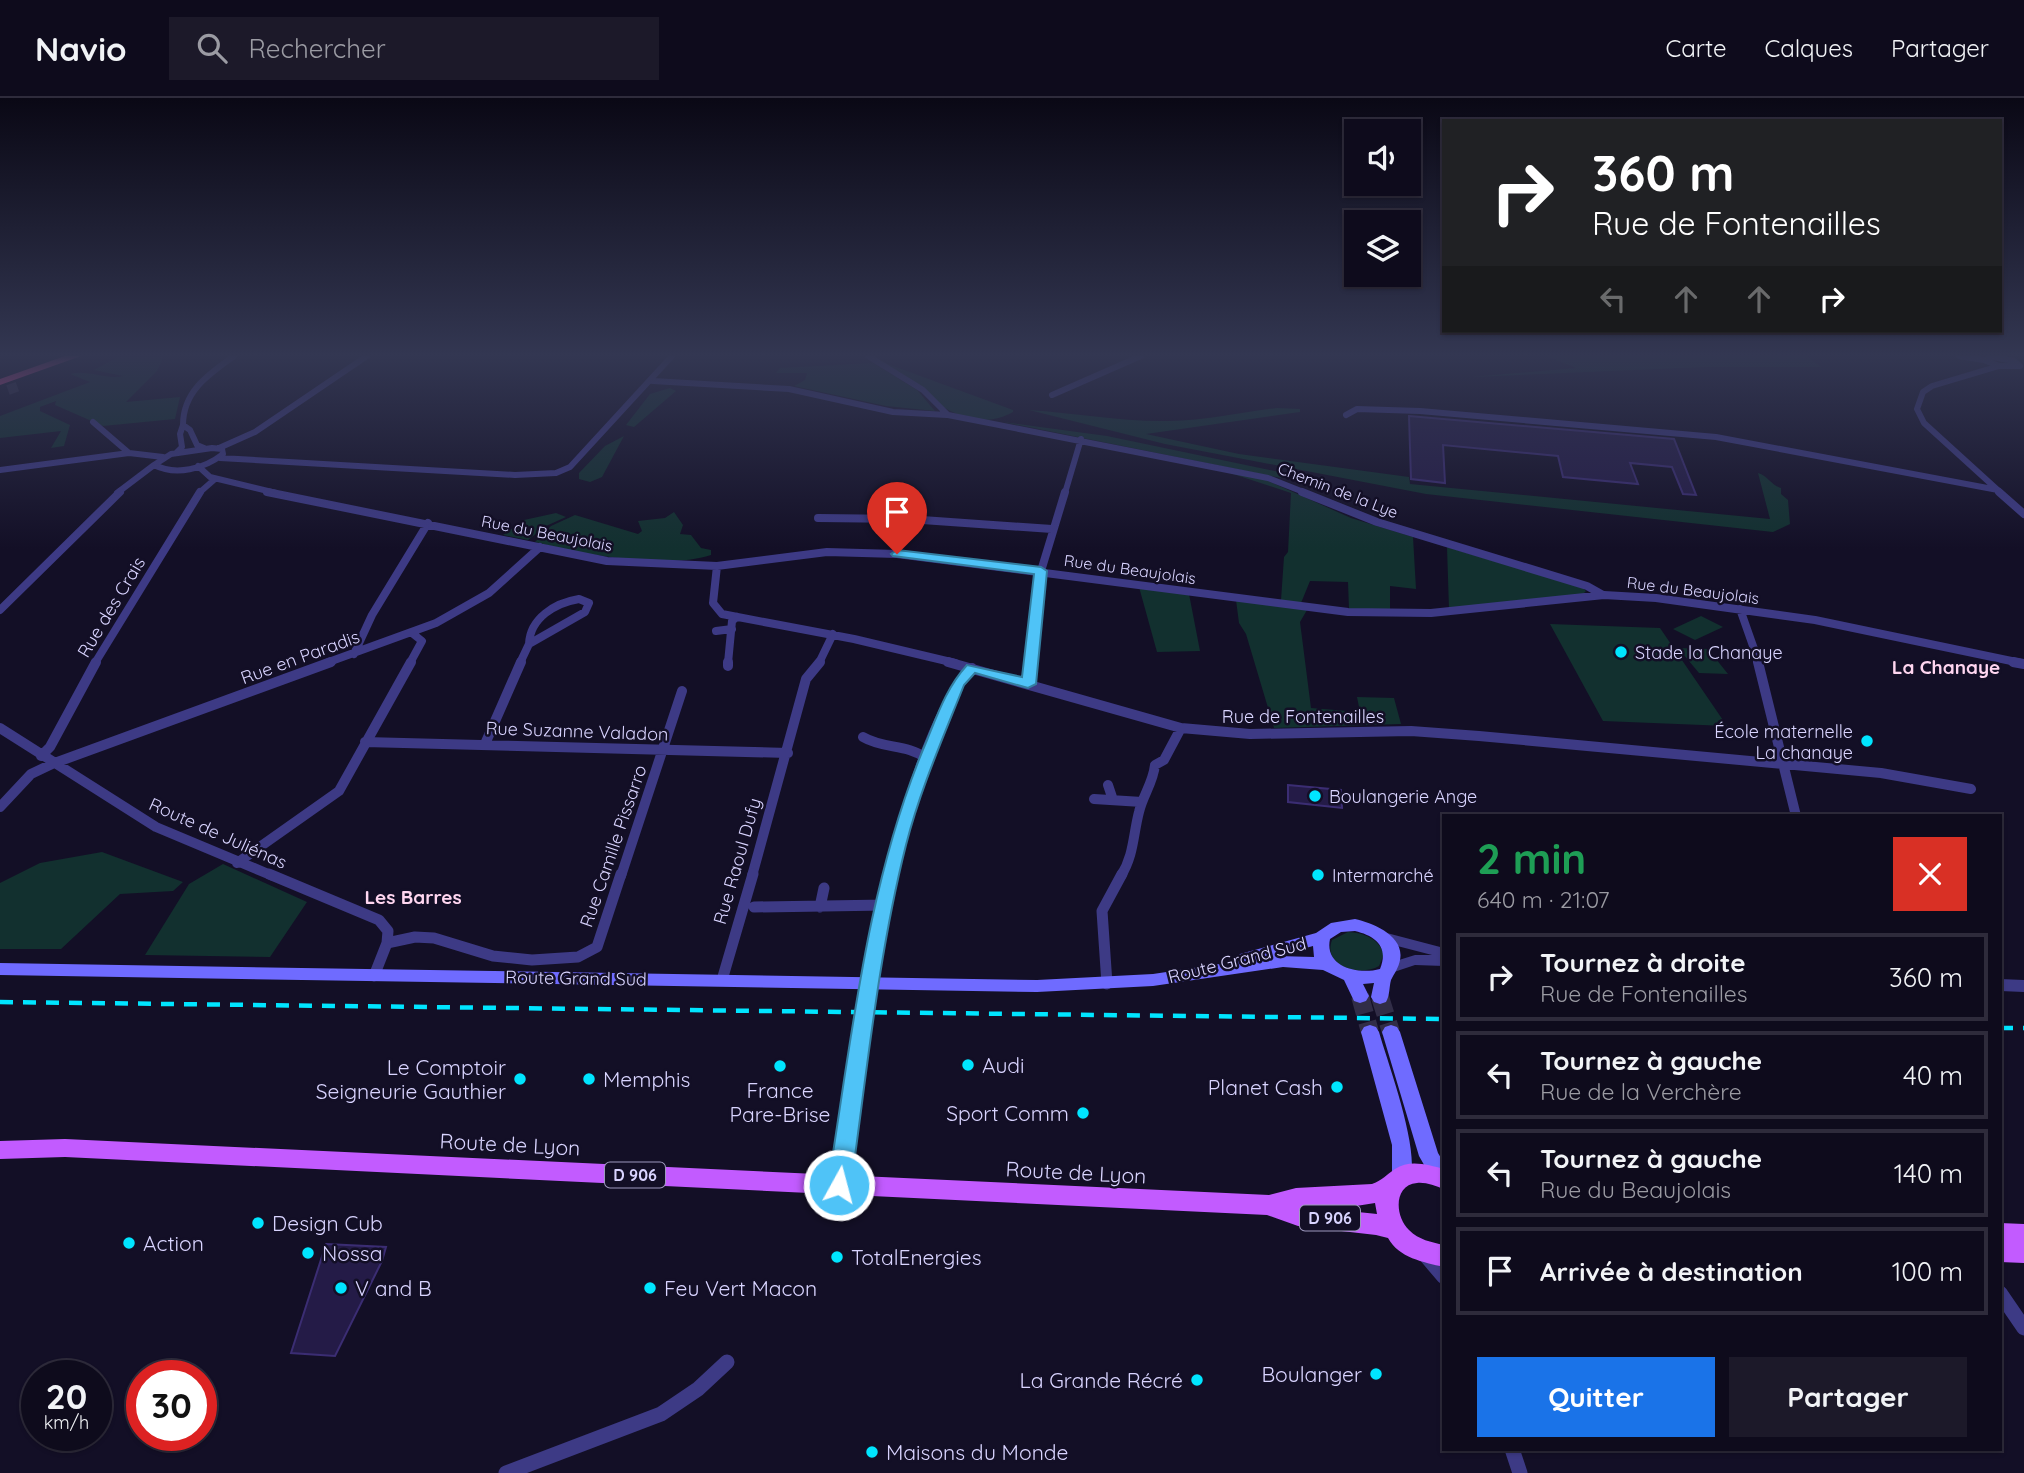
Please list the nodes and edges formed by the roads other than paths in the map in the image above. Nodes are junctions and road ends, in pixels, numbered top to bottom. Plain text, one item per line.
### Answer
1 (183, 420) edge
2 (272, 420) edge
3 (616, 420) edge
4 (977, 420) edge
5 (1524, 420) edge
6 (1922, 420) edge
7 (93, 422) dead end
8 (183, 425) junction
9 (1081, 439) junction
10 (204, 448) junction
11 (219, 448) junction
12 (129, 453) junction
13 (176, 453) junction
14 (163, 457) junction
15 (220, 458) junction
16 (154, 465) junction
17 (198, 466) junction
18 (0, 470) edge
19 (168, 470) junction
20 (215, 480) junction
21 (1998, 490) junction
22 (113, 499) junction
23 (2024, 514) edge
24 (818, 517) dead end
25 (428, 523) junction
26 (1052, 529) junction
27 (540, 547) junction
28 (717, 566) junction
29 (1041, 571) junction
30 (1604, 595) junction
31 (1740, 609) junction
32 (0, 610) edge
33 (737, 618) junction
34 (732, 629) junction
35 (716, 631) dead end
36 (412, 633) junction
37 (833, 634) junction
38 (529, 644) junction
39 (354, 654) junction
40 (2024, 664) edge
41 (728, 666) dead end
42 (972, 668) junction
43 (1028, 684) junction
44 (682, 691) dead end
45 (0, 728) edge
46 (1181, 728) junction
47 (863, 737) dead end
48 (365, 742) junction
49 (485, 744) junction
50 (664, 749) junction
51 (788, 753) junction
52 (41, 756) junction
53 (926, 758) junction
54 (52, 764) junction
55 (1782, 765) junction
56 (1108, 785) dead end
57 (1970, 789) dead end
58 (1094, 799) dead end
59 (1114, 800) junction
60 (1142, 802) junction
61 (0, 807) edge
62 (1795, 814) edge
63 (237, 863) junction
64 (824, 888) dead end
65 (887, 905) junction
66 (820, 907) junction
67 (754, 908) dead end
68 (1382, 937) junction
69 (1321, 938) junction
70 (387, 943) junction
71 (1442, 952) edge
72 (1442, 961) edge
73 (1329, 964) junction
74 (0, 969) edge
75 (1388, 971) junction
76 (374, 976) junction
77 (1351, 977) junction
78 (722, 980) junction
79 (1153, 980) junction
80 (871, 982) junction
81 (1107, 984) junction
82 (2002, 985) edge
83 (2024, 986) edge
84 (1360, 996) tunnel mouth
85 (1380, 997) tunnel mouth
86 (1370, 1032) tunnel mouth
87 (1391, 1032) tunnel mouth
88 (0, 1150) edge
89 (1442, 1176) edge
90 (1442, 1178) edge
91 (1395, 1183) junction
92 (839, 1185) junction
93 (1269, 1205) junction
94 (1392, 1229) junction
95 (2002, 1234) edge
96 (2024, 1235) edge
97 (2002, 1251) edge
98 (2024, 1252) edge
99 (1434, 1255) edge
100 (1442, 1273) edge
101 (2002, 1296) edge
102 (2024, 1328) edge
103 (727, 1362) dead end
104 (1513, 1451) edge
105 (506, 1473) edge
106 (1520, 1473) edge

1 - 8 street
2 - 11 street
3 - 15 street
4 - 9 street, Chemin de la Lye
5 - 21 street
6 - 21 street
7 - 12 street
8 - 10 street
8 - 13 street
9 - 26 street
9 - 30 street, Chemin de la Lye
10 - 11 street
10 - 13 street
11 - 15 street
12 - 14 street
12 - 18 street
13 - 14 street
14 - 16 street
15 - 17 street
16 - 19 street
16 - 22 street
17 - 19 street
17 - 20 street, Rue du Beaujolais
19 - 22 street
20 - 25 street, Rue du Beaujolais
20 - 52 street, Rue des Crais
21 - 23 street
22 - 32 street
24 - 26 street
25 - 27 street, Rue du Beaujolais
25 - 39 street
26 - 29 street
27 - 28 street, Rue du Beaujolais
27 - 36 street, Rue en Paradis
28 - 29 street, Rue du Beaujolais
28 - 33 street
29 - 30 street, Rue du Beaujolais
29 - 43 street
30 - 31 street, Rue du Beaujolais
31 - 40 street, Rue du Beaujolais
31 - 55 street
33 - 34 street
33 - 37 street, Rue de Fontenailles
34 - 35 street
34 - 41 street
36 - 39 street, Rue en Paradis
36 - 48 street
37 - 42 street, Rue de Fontenailles
37 - 51 street, Rue Raoul Dufy
38 - 38 street
38 - 49 street
39 - 54 street, Rue en Paradis
42 - 43 street, Rue de Fontenailles
42 - 53 street
43 - 46 street, Rue de Fontenailles
44 - 50 street
45 - 52 street, Route de Juliénas
46 - 55 street, Rue de Fontenailles
46 - 60 street
47 - 53 street
48 - 49 street, Rue Suzanne Valadon
48 - 63 street
49 - 50 street, Rue Suzanne Valadon
50 - 51 street, Rue Suzanne Valadon
50 - 70 street, Rue Camille Pissarro
51 - 78 street, Rue Raoul Dufy
52 - 54 street, Route de Juliénas
53 - 65 street
54 - 61 street, Rue en Paradis
54 - 63 street, Route de Juliénas
55 - 57 street, Rue de Fontenailles
55 - 62 street
56 - 59 street
58 - 59 street
59 - 60 street
60 - 81 street
63 - 70 street, Route de Juliénas
64 - 66 street
65 - 66 street
65 - 80 street
66 - 67 street
68 - 69 main road
68 - 71 street
68 - 75 main road
69 - 73 main road
69 - 79 main road, Route Grand Sud
70 - 76 street
72 - 75 street
73 - 77 main road
73 - 79 main road, Route Grand Sud
74 - 76 main road, Route Grand Sud
75 - 77 main road
75 - 85 main road
76 - 78 main road, Route Grand Sud
77 - 84 main road
78 - 80 main road, Route Grand Sud
79 - 81 main road, Route Grand Sud
80 - 81 main road, Route Grand Sud
80 - 92 street
82 - 83 street
86 - 91 main road
87 - 89 main road
88 - 92 main road, Route de Lyon / D 906
90 - 91 main road, Route de Lyon
91 - 93 main road, Route de Lyon / D 906
91 - 94 main road
92 - 93 main road, Route de Lyon / D 906
93 - 94 main road, Route de Lyon / D 906
94 - 99 main road
95 - 96 main road
97 - 98 main road
99 - 100 street
101 - 102 street
103 - 105 street
104 - 106 street

